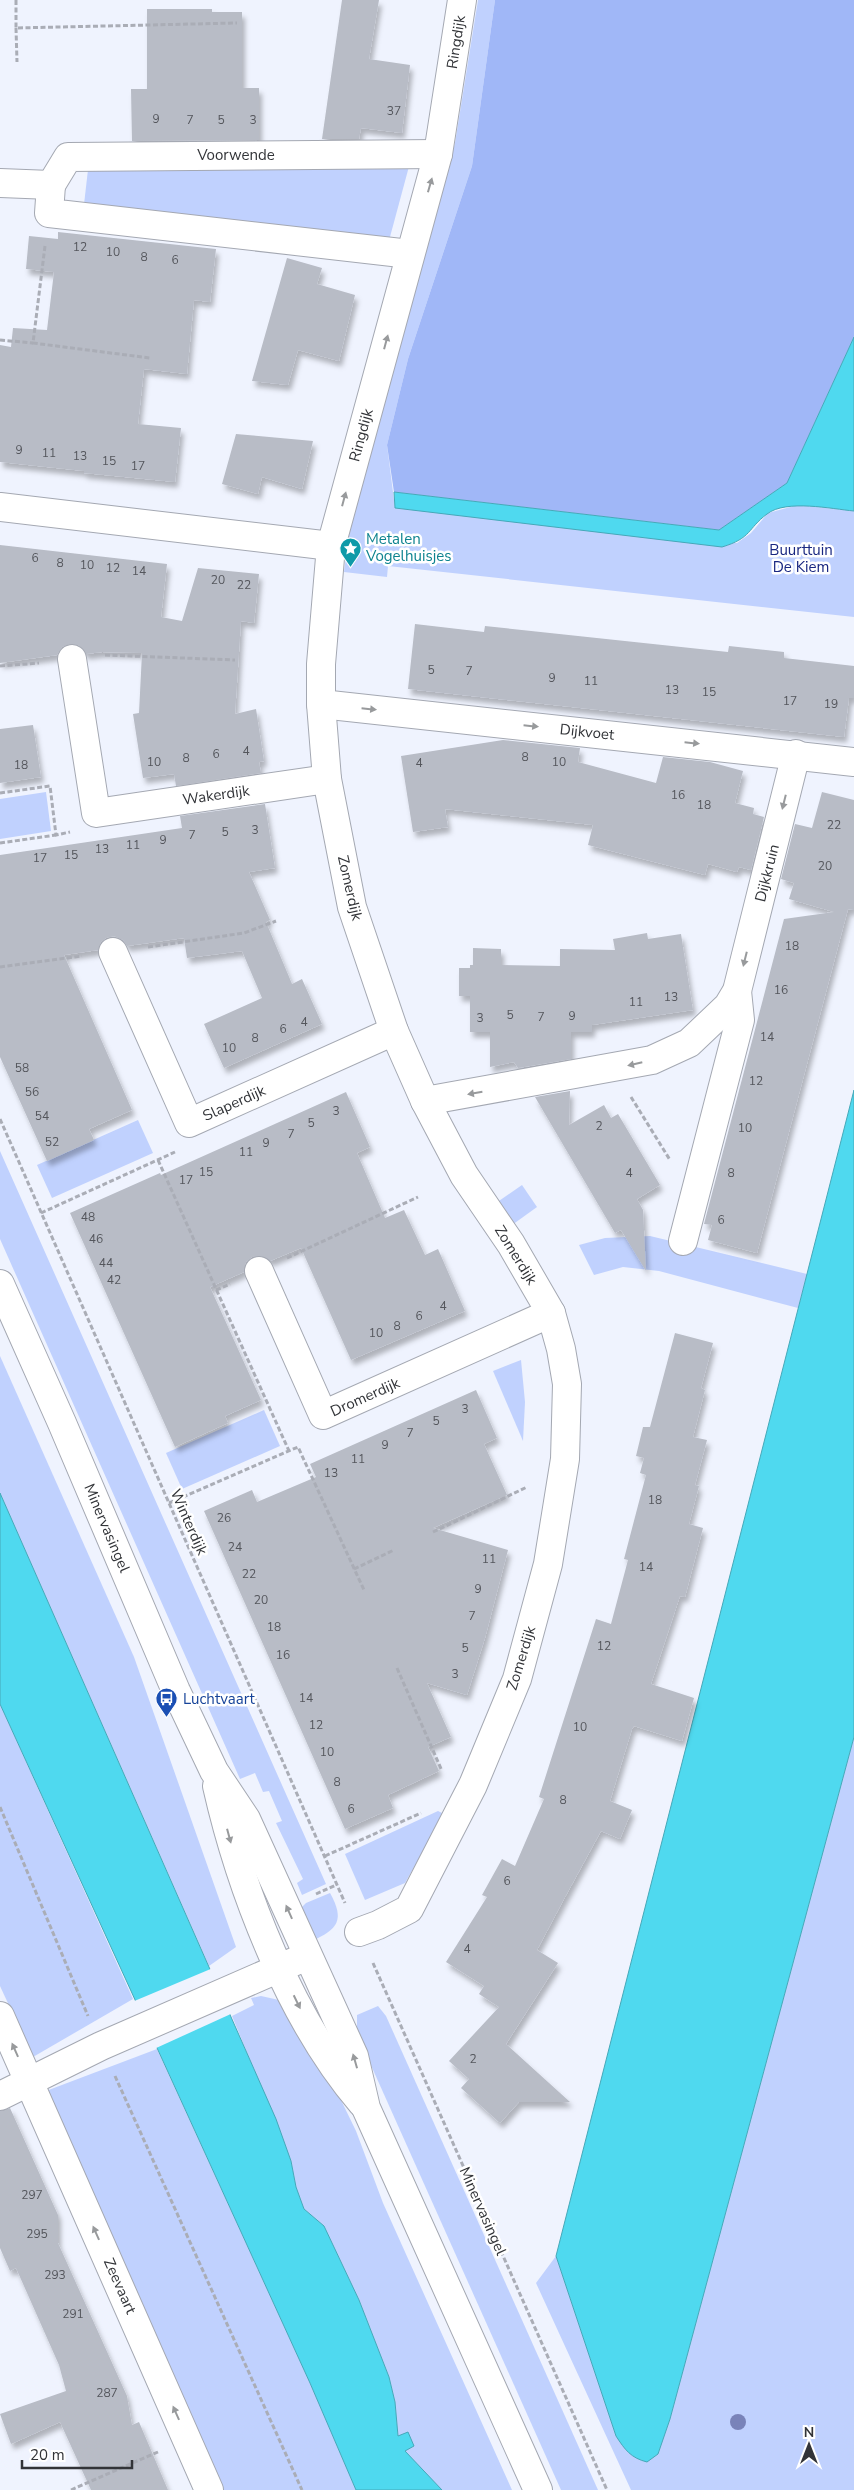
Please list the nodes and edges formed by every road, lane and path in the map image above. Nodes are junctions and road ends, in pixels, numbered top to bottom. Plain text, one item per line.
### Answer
1 (16, 0) edge
2 (462, 0) edge
3 (237, 23) dead end
4 (16, 28) junction
5 (17, 62) dead end
6 (438, 154) junction
7 (0, 183) edge
8 (51, 185) junction
9 (49, 213) junction
10 (410, 254) junction
11 (0, 340) edge
12 (33, 344) junction
13 (150, 358) dead end
14 (0, 507) edge
15 (331, 546) junction
16 (72, 659) junction
17 (235, 660) dead end
18 (0, 666) edge
19 (321, 704) junction
20 (796, 754) junction
21 (854, 762) edge
22 (327, 779) junction
23 (0, 793) edge
24 (73, 832) dead end
25 (56, 834) junction
26 (0, 843) edge
27 (113, 952) dead end
28 (737, 992) junction
29 (394, 1031) junction
30 (614, 1069) junction
31 (426, 1101) junction
32 (0, 1120) edge
33 (158, 1160) dead end
34 (418, 1197) dead end
35 (694, 1199) junction
36 (683, 1241) dead end
37 (260, 1271) junction
38 (0, 1284) edge
39 (216, 1290) junction
40 (551, 1313) junction
41 (289, 1451) junction
42 (529, 1486) dead end
43 (168, 1503) junction
44 (433, 1532) dead end
45 (394, 1550) dead end
46 (354, 1569) junction
47 (364, 1590) dead end
48 (397, 1668) dead end
49 (214, 1771) junction
50 (473, 1785) junction
51 (0, 1807) edge
52 (460, 1811) junction
53 (325, 1856) junction
54 (359, 1932) junction
55 (308, 1956) junction
56 (280, 1968) junction
57 (0, 2016) edge
58 (101, 2046) junction
59 (30, 2083) junction
60 (0, 2096) edge
61 (366, 2108) junction
62 (187, 2440) junction
63 (72, 2490) edge
64 (209, 2490) edge
65 (302, 2490) edge
66 (538, 2490) edge
67 (607, 2490) edge

1 - 4 path
2 - 6 street, Ringdijk
3 - 4 path
4 - 5 path
6 - 8 street, Voorwende
10 -> 6 street, Ringdijk
7 - 8 street
8 - 9 street, Voorwende
9 - 10 street
9 - 12 path
15 -> 10 street, Ringdijk
11 - 12 path
12 - 13 path
14 - 15 street
15 - 19 street, Zomerdijk
16 - 17 path
16 - 18 path
16 - 22 street, Wakerdijk
19 -> 20 street, Dijkvoet
19 - 22 street, Zomerdijk
20 - 21 street, Dijkvoet
20 -> 28 street, Dijkkruin
22 - 29 street, Zomerdijk
23 - 25 path
24 - 25 path
25 - 26 path
27 - 29 street, Slaperdijk
28 -> 30 street, Dijkkruin
28 - 35 street, Dijkkruin
29 - 31 street, Zomerdijk
30 -> 31 street, Dijkkruin
30 - 35 path
31 - 40 street, Zomerdijk
32 - 43 path, Winterdijk
33 - 39 path
34 - 37 path
35 - 36 street, Dijkkruin
37 - 39 path
37 - 40 street, Dromerdijk
38 - 49 street, Minervasingel
39 - 41 path
40 - 50 street, Zomerdijk
41 - 43 path
41 - 46 path
42 - 44 path
43 - 53 path, Winterdijk
45 - 46 path
46 - 47 path
48 - 50 path
55 -> 49 street, Minervasingel
49 -> 56 street, Minervasingel
50 - 52 street, Zomerdijk
51 - 58 path
52 - 53 path
52 - 54 street, Zomerdijk
53 - 54 path, Winterdijk
54 - 67 path, Minervasingel
55 - 56 street
61 -> 55 street, Minervasingel
56 - 58 street
56 -> 61 street, Minervasingel
59 -> 57 street, Zeevaart
58 - 59 street
58 - 65 path
59 - 60 street
62 -> 59 street, Zeevaart
61 - 66 street, Minervasingel
62 - 63 path
62 - 64 street, Zeevaart

